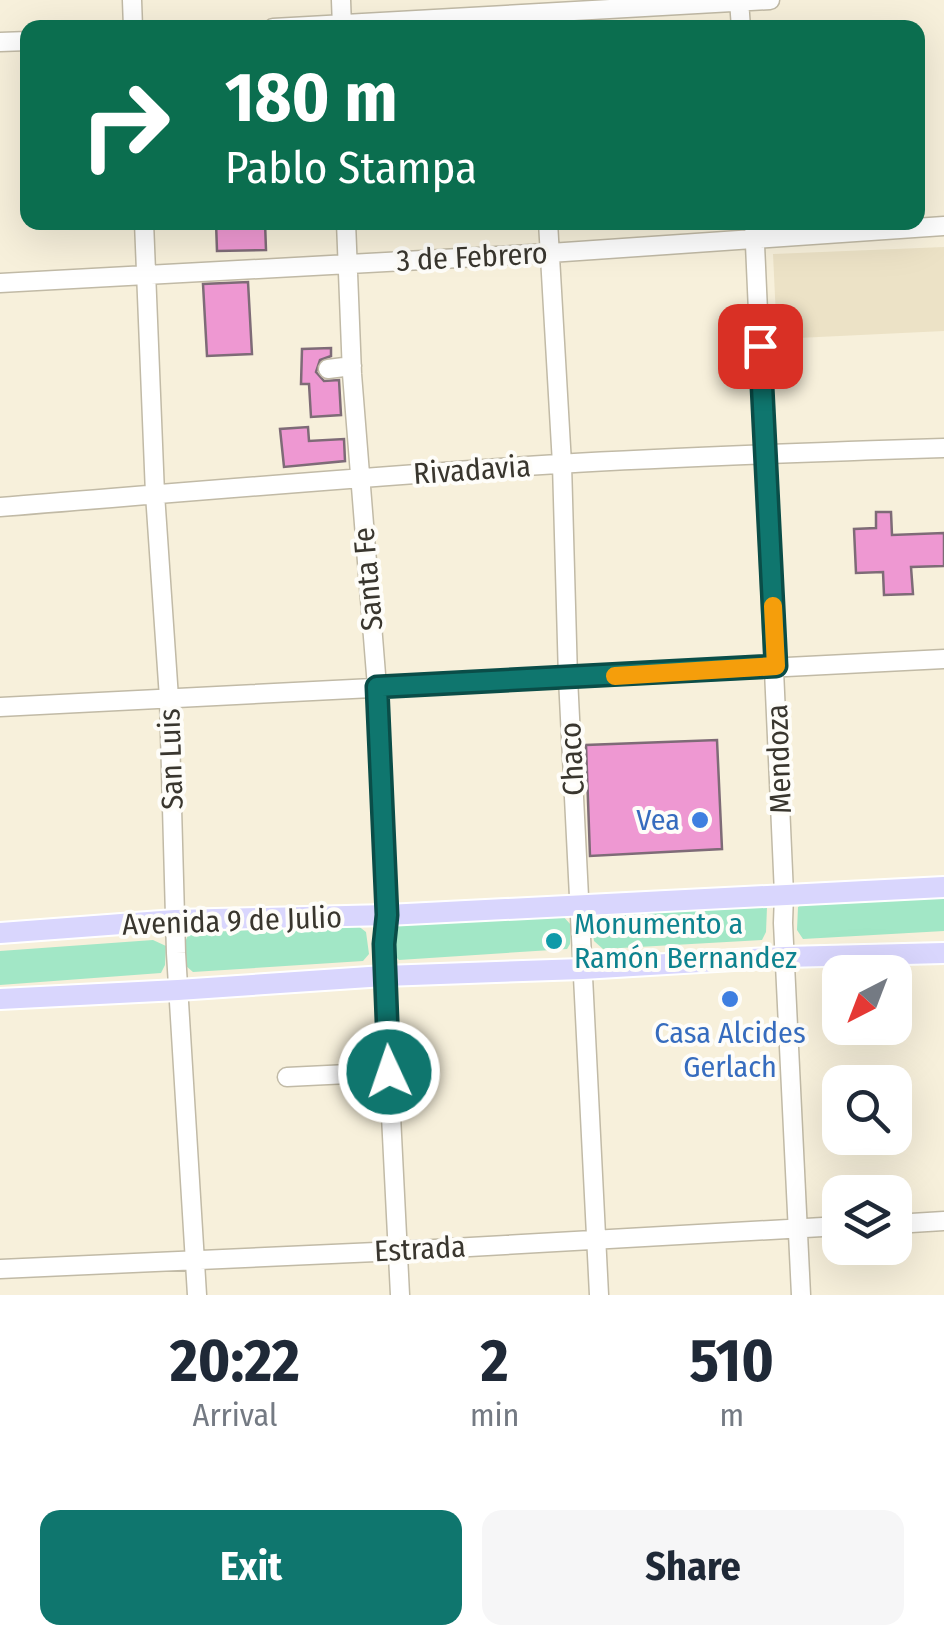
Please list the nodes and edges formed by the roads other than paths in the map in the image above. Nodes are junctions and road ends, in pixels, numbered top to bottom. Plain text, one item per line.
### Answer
1 (770, 0) edge
2 (740, 1) edge
3 (536, 13) edge
4 (432, 20) edge
5 (144, 230) edge
6 (346, 230) edge
7 (549, 230) edge
8 (755, 230) edge
9 (550, 253) junction
10 (346, 263) junction
11 (146, 276) junction
12 (0, 283) edge
13 (944, 448) edge
14 (765, 454) junction
15 (562, 464) junction
16 (360, 478) junction
17 (155, 494) junction
18 (0, 507) edge
19 (944, 660) edge
20 (776, 666) junction
21 (568, 678) junction
22 (377, 687) junction
23 (169, 698) junction
24 (0, 707) edge
25 (944, 887) edge
26 (784, 894) junction
27 (578, 904) junction
28 (387, 915) junction
29 (175, 920) junction
30 (0, 933) edge
31 (944, 954) edge
32 (785, 957) junction
33 (582, 969) junction
34 (384, 976) junction
35 (178, 990) junction
36 (0, 999) edge
37 (389, 1072) junction
38 (287, 1077) dead end
39 (944, 1221) edge
40 (912, 1223) edge
41 (822, 1227) edge
42 (798, 1228) junction
43 (595, 1239) junction
44 (398, 1251) junction
45 (194, 1259) junction
46 (0, 1269) edge
47 (197, 1295) edge
48 (400, 1295) edge
49 (599, 1295) edge
50 (801, 1295) edge

1 - 2 street
2 - 3 street
3 - 4 street
5 - 11 street, San Luis
6 - 10 street, Santa Fe
7 - 9 street, Chaco
8 - 9 street, 3 de Febrero
8 - 14 street, Mendoza
9 - 10 street, 3 de Febrero
9 - 15 street, Chaco
10 - 11 street, 3 de Febrero
10 - 16 street, Santa Fe
11 - 12 street, 3 de Febrero
11 - 17 street, San Luis
13 - 14 street, Rivadavia
14 - 15 street, Rivadavia
14 - 20 street, Mendoza
15 - 16 street, Rivadavia
15 - 21 street, Chaco
16 - 17 street, Rivadavia
16 - 22 street, Santa Fe
17 - 18 street, Rivadavia
17 - 23 street, San Luis
19 - 20 street
20 - 21 street
20 - 26 street, Mendoza
21 - 22 street
21 - 27 street, Chaco
22 - 23 street
22 - 28 street, Santa Fe
23 - 24 street
23 - 29 street, San Luis
25 - 26 main road, Avenida 9 de Julio
26 - 27 main road, Avenida 9 de Julio
26 - 32 street, Mendoza
27 - 28 main road, Avenida 9 de Julio
27 - 33 street, Chaco
28 - 29 main road, Avenida 9 de Julio
28 - 34 street, Santa Fe
29 - 30 main road, Avenida 9 de Julio
29 - 35 street, San Luis
31 - 32 main road, Avenida 9 de Julio
32 - 33 main road, Avenida 9 de Julio
32 - 42 street, Mendoza
33 - 34 main road, Avenida 9 de Julio
33 - 43 street, Chaco
34 - 35 main road, Avenida 9 de Julio
34 - 37 street, Santa Fe
35 - 36 main road, Avenida 9 de Julio
35 - 45 street, San Luis
37 - 38 street
37 - 44 street, Santa Fe
39 - 40 street
41 - 42 street, Estrada
42 - 43 street, Estrada
42 - 50 street, Mendoza
43 - 44 street, Estrada
43 - 49 street, Chaco
44 - 45 street, Estrada
44 - 48 street, Santa Fe
45 - 46 street, Estrada
45 - 47 street, San Luis

